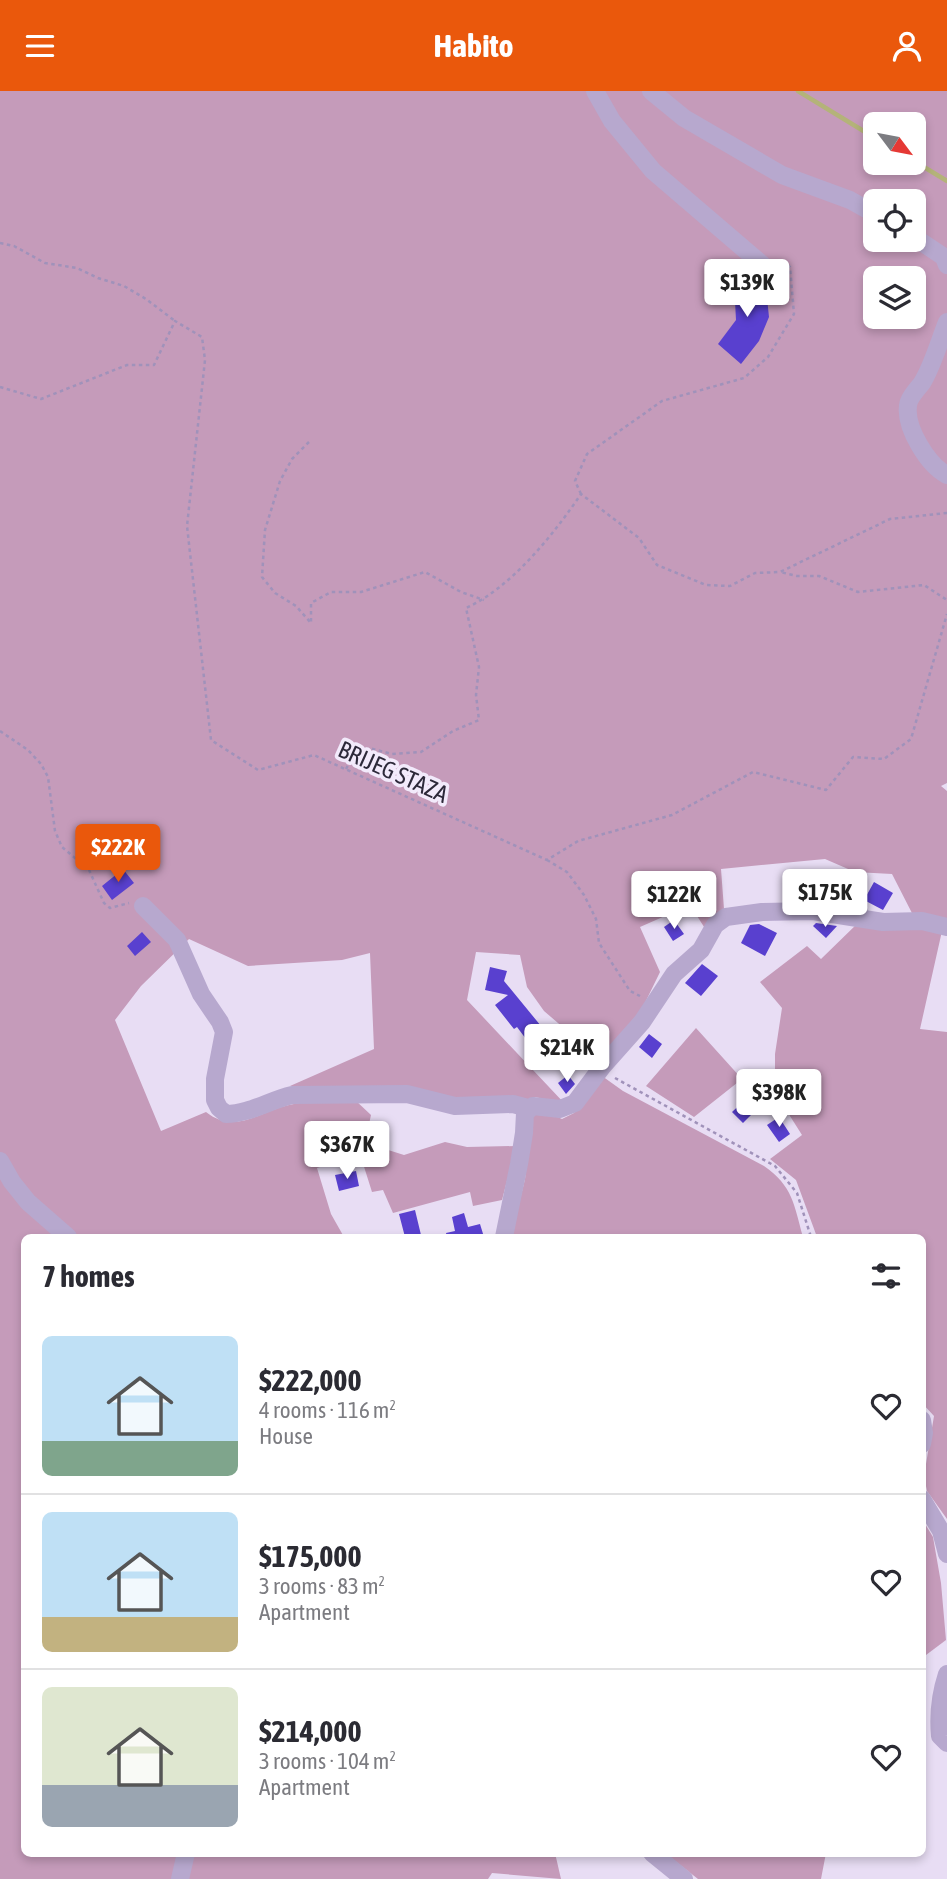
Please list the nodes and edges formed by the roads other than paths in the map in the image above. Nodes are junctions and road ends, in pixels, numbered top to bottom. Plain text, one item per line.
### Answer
1 (595, 91) edge
2 (650, 91) edge
3 (863, 207) edge
4 (926, 245) edge
5 (947, 265) edge
6 (765, 267) road end
7 (947, 322) edge
8 (947, 475) edge
9 (143, 906) road end
10 (947, 927) edge
11 (528, 1108) junction
12 (0, 1161) edge
13 (65, 1234) edge
14 (505, 1234) edge
15 (926, 1506) edge
16 (947, 1554) edge
17 (947, 1674) edge
18 (947, 1743) edge
19 (185, 1857) edge
20 (657, 1857) edge
21 (180, 1879) edge
22 (684, 1879) edge

1 - 6 street
2 - 3 street
4 - 5 street
7 - 8 street
9 - 11 street
10 - 11 street
11 - 14 street
12 - 13 street
15 - 16 street
17 - 18 street
19 - 21 street
20 - 22 street

